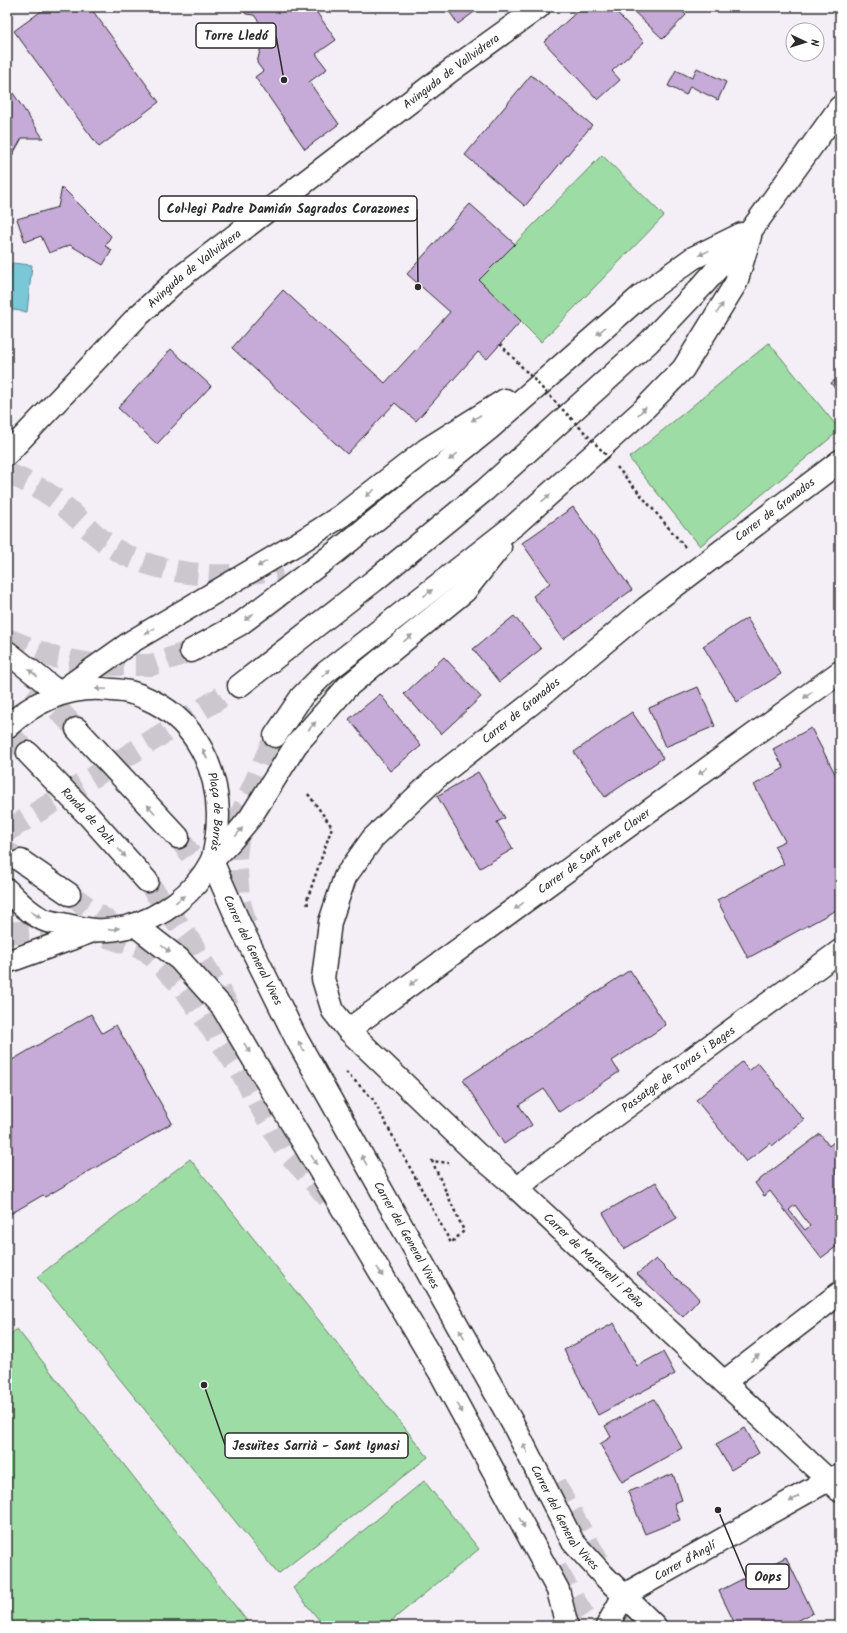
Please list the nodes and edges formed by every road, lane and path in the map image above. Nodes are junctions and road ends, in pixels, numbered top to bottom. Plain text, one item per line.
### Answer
1 (539, 7) edge
2 (840, 107) edge
3 (752, 229) junction
4 (500, 344) dead end
5 (579, 351) junction
6 (7, 454) edge
7 (840, 461) edge
8 (516, 524) junction
9 (687, 549) dead end
10 (336, 552) junction
11 (282, 568) tunnel mouth
12 (191, 651) tunnel mouth
13 (7, 652) edge
14 (840, 672) edge
15 (239, 686) tunnel mouth
16 (59, 694) junction
17 (7, 727) edge
18 (77, 729) tunnel mouth
19 (275, 736) tunnel mouth
20 (28, 752) tunnel mouth
21 (308, 794) dead end
22 (178, 837) tunnel mouth
23 (21, 861) tunnel mouth
24 (212, 861) junction
25 (147, 881) tunnel mouth
26 (7, 890) edge
27 (69, 894) tunnel mouth
28 (309, 913) dead end
29 (135, 925) junction
30 (93, 931) junction
31 (840, 951) edge
32 (7, 962) edge
33 (348, 1030) junction
34 (344, 1070) dead end
35 (453, 1164) dead end
36 (518, 1189) junction
37 (840, 1293) edge
38 (724, 1382) junction
39 (836, 1482) edge
40 (624, 1595) junction
41 (567, 1626) edge
42 (607, 1626) edge
43 (655, 1626) edge

1 - 6 main road, Avinguda de Vallvidrera
2 - 3 main road
3 -> 5 main road
8 -> 3 main road
3 - 15 main road
4 - 9 path, bridge
5 -> 10 main road
5 -> 16 main road
7 - 33 main road, Carrer de Granados
19 -> 8 main road
24 -> 8 main road
10 - 11 main road
10 -> 12 main road
16 -> 13 main road
14 -> 33 main road, Carrer de Sant Pere Claver
16 - 17 main road, Plaça de Borràs
24 -> 16 main road, Plaça de Borràs
22 -> 18 main road
20 -> 25 main road, Ronda de Dalt
21 - 28 path
23 - 27 main road
29 -> 24 main road, Plaça de Borràs
40 -> 24 main road, Carrer del General Vives
26 -> 30 main road, Plaça de Borràs
30 -> 29 main road, Plaça de Borràs
29 -> 41 main road
30 - 32 main road
31 - 36 main road, Passatge de Torras i Bages
33 - 36 main road, Carrer de Martorell i Peña
34 - 35 path
36 - 38 main road, Carrer de Martorell i Peña
38 -> 37 main road
38 - 39 main road, Carrer de Martorell i Peña
39 -> 40 main road, Carrer d'Anglí
40 - 42 main road
40 - 43 main road, Carrer del General Vives

